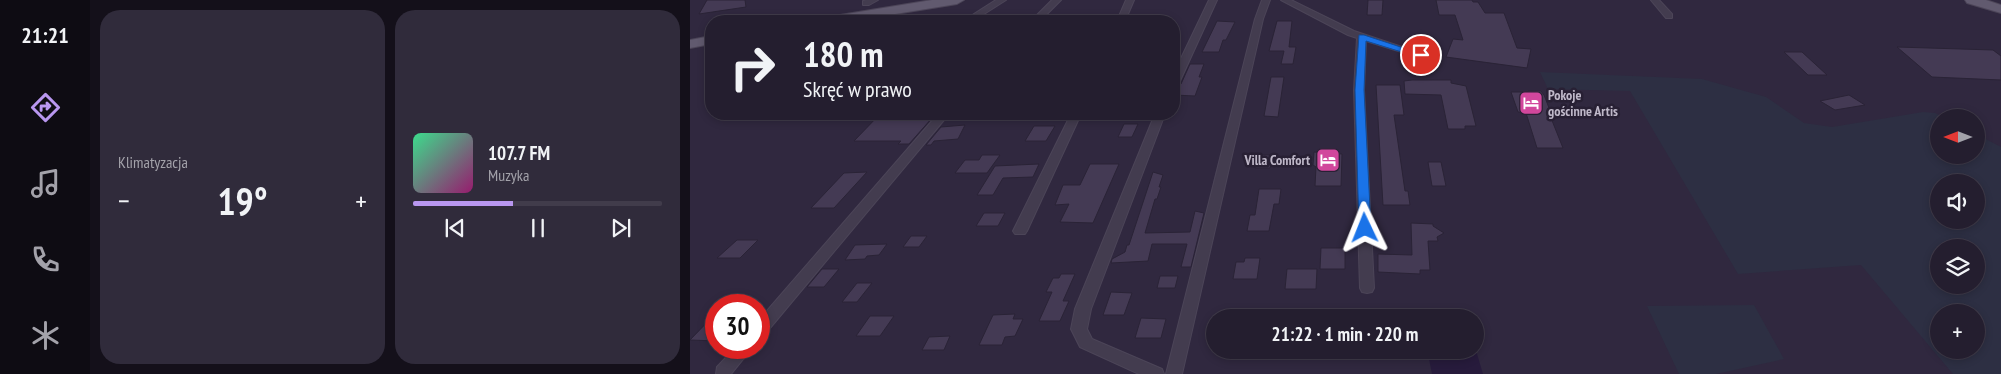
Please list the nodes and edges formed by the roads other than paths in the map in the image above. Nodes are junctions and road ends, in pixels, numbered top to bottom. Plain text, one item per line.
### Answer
1 (957, 0) edge
2 (1002, 0) edge
3 (1057, 0) edge
4 (1130, 0) edge
5 (1213, 0) edge
6 (1266, 0) edge
7 (1286, 0) edge
8 (1655, 0) edge
9 (1972, 0) edge
10 (2001, 9) edge
11 (865, 15) edge
12 (977, 15) edge
13 (1041, 15) edge
14 (1124, 15) edge
15 (1669, 16) dead end
16 (1362, 37) junction
17 (705, 41) edge
18 (690, 44) edge
19 (1421, 55) dead end
20 (1180, 70) edge
21 (939, 120) edge
22 (1073, 120) edge
23 (1158, 120) edge
24 (1020, 231) dead end
25 (1367, 288) dead end
26 (770, 317) edge
27 (734, 359) edge
28 (722, 372) dead end
29 (1156, 374) edge
30 (1174, 374) edge

1 - 11 main road
2 - 12 street
3 - 13 street
4 - 14 street
5 - 20 street
6 - 30 street
7 - 16 street
8 - 15 street
9 - 10 main road
16 - 19 street
16 - 25 street
17 - 18 main road
21 - 26 street
22 - 24 street
23 - 29 street
27 - 28 street

